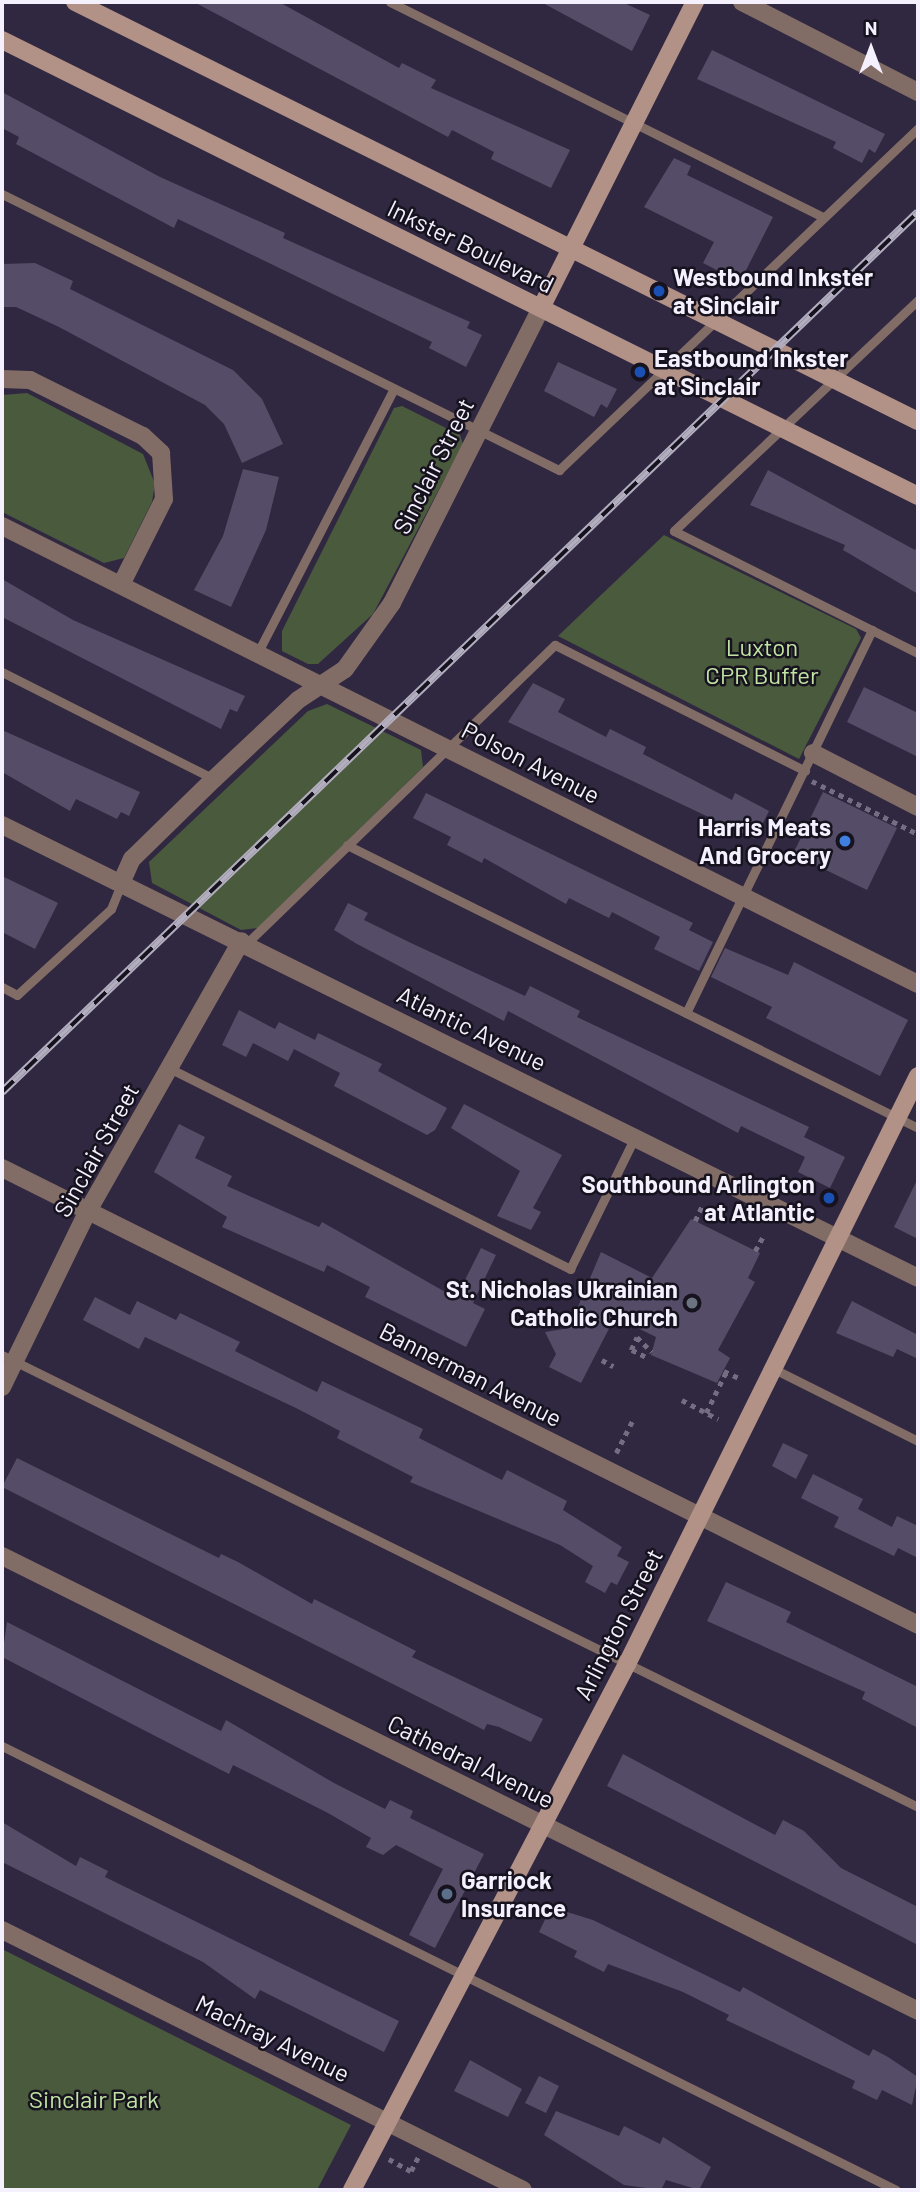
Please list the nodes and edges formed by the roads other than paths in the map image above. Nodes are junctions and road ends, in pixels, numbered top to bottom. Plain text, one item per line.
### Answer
1 (75, 2) edge
2 (390, 2) edge
3 (695, 2) edge
4 (742, 2) edge
5 (2, 40) edge
6 (918, 92) edge
7 (634, 124) junction
8 (918, 128) edge
9 (2, 194) edge
10 (824, 217) junction
11 (572, 250) junction
12 (918, 300) edge
13 (541, 308) junction
14 (716, 322) junction
15 (665, 371) junction
16 (2, 379) edge
17 (835, 379) junction
18 (393, 390) junction
19 (918, 421) edge
20 (784, 429) junction
21 (478, 431) junction
22 (918, 496) edge
23 (2, 526) edge
24 (121, 585) junction
25 (873, 630) junction
26 (258, 652) junction
27 (918, 653) edge
28 (2, 672) edge
29 (320, 683) junction
30 (448, 748) junction
31 (813, 753) junction
32 (803, 774) junction
33 (214, 779) junction
34 (918, 807) edge
35 (2, 825) edge
36 (347, 845) junction
37 (122, 881) junction
38 (744, 896) junction
39 (243, 942) junction
40 (918, 984) edge
41 (2, 988) edge
42 (686, 1013) junction
43 (169, 1068) junction
44 (918, 1076) edge
45 (897, 1117) junction
46 (918, 1128) edge
47 (635, 1137) junction
48 (2, 1168) edge
49 (89, 1209) junction
50 (837, 1237) junction
51 (918, 1278) edge
52 (8, 1358) edge
53 (774, 1369) junction
54 (2, 1387) edge
55 (918, 1441) edge
56 (700, 1515) junction
57 (2, 1556) edge
58 (918, 1625) edge
59 (627, 1664) junction
60 (2, 1746) edge
61 (918, 1807) edge
62 (543, 1825) junction
63 (2, 1930) edge
64 (468, 1976) junction
65 (918, 2011) edge
66 (389, 2123) junction
67 (515, 2188) edge
68 (352, 2190) edge
69 (896, 2190) edge

1 - 11 main road, Inkster Boulevard
2 - 7 lane
3 - 7 main road, Sinclair Street
4 - 6 street
5 - 13 main road, Inkster Boulevard
7 - 10 lane
7 - 11 main road, Sinclair Street
8 - 10 lane
9 - 18 lane
10 - 14 lane
11 - 13 main road, Sinclair Street
11 - 14 main road, Inkster Boulevard
12 - 17 lane
13 - 15 main road, Inkster Boulevard
13 - 21 street, Sinclair Street
14 - 15 lane
14 - 17 main road, Inkster Boulevard
15 - 20 main road, Inkster Boulevard
15 - 21 lane
16 - 24 street
17 - 19 main road, Inkster Boulevard
17 - 20 lane
18 - 21 lane
18 - 26 lane
20 - 22 main road, Inkster Boulevard
20 - 25 lane
21 - 29 street, Sinclair Street
23 - 24 street, Polson Avenue
24 - 26 street, Polson Avenue
25 - 27 lane
25 - 31 lane
26 - 29 street, Polson Avenue
28 - 33 lane
29 - 30 street, Polson Avenue
29 - 33 street, Sinclair Street
30 - 32 lane
30 - 36 lane
30 - 38 street, Polson Avenue
31 - 32 lane
31 - 34 street
32 - 38 lane
33 - 37 street, Sinclair Street
35 - 37 street, Atlantic Avenue
36 - 39 lane
36 - 42 lane
37 - 39 street, Atlantic Avenue
37 - 41 lane
38 - 40 street, Polson Avenue
38 - 42 lane
39 - 43 street, Sinclair Street
39 - 47 street, Atlantic Avenue
42 - 45 lane
43 - 47 lane
43 - 49 street, Sinclair Street
44 - 45 main road, Arlington Street
45 - 46 lane
45 - 50 main road, Arlington Street
47 - 50 street, Atlantic Avenue
48 - 49 street, Bannerman Avenue
49 - 52 street, Sinclair Street
49 - 56 street, Bannerman Avenue
50 - 51 street, Atlantic Avenue
50 - 53 main road, Arlington Street
52 - 54 street, Sinclair Street
52 - 59 lane
53 - 55 lane
53 - 56 main road, Arlington Street
56 - 58 street, Bannerman Avenue
56 - 59 main road, Arlington Street
57 - 62 street, Cathedral Avenue
59 - 61 lane
59 - 62 main road, Arlington Street
60 - 64 lane
62 - 64 main road, Arlington Street
62 - 65 street, Cathedral Avenue
63 - 66 street, Machray Avenue
64 - 66 main road, Arlington Street
64 - 69 lane
66 - 67 street, Machray Avenue
66 - 68 main road, Arlington Street

